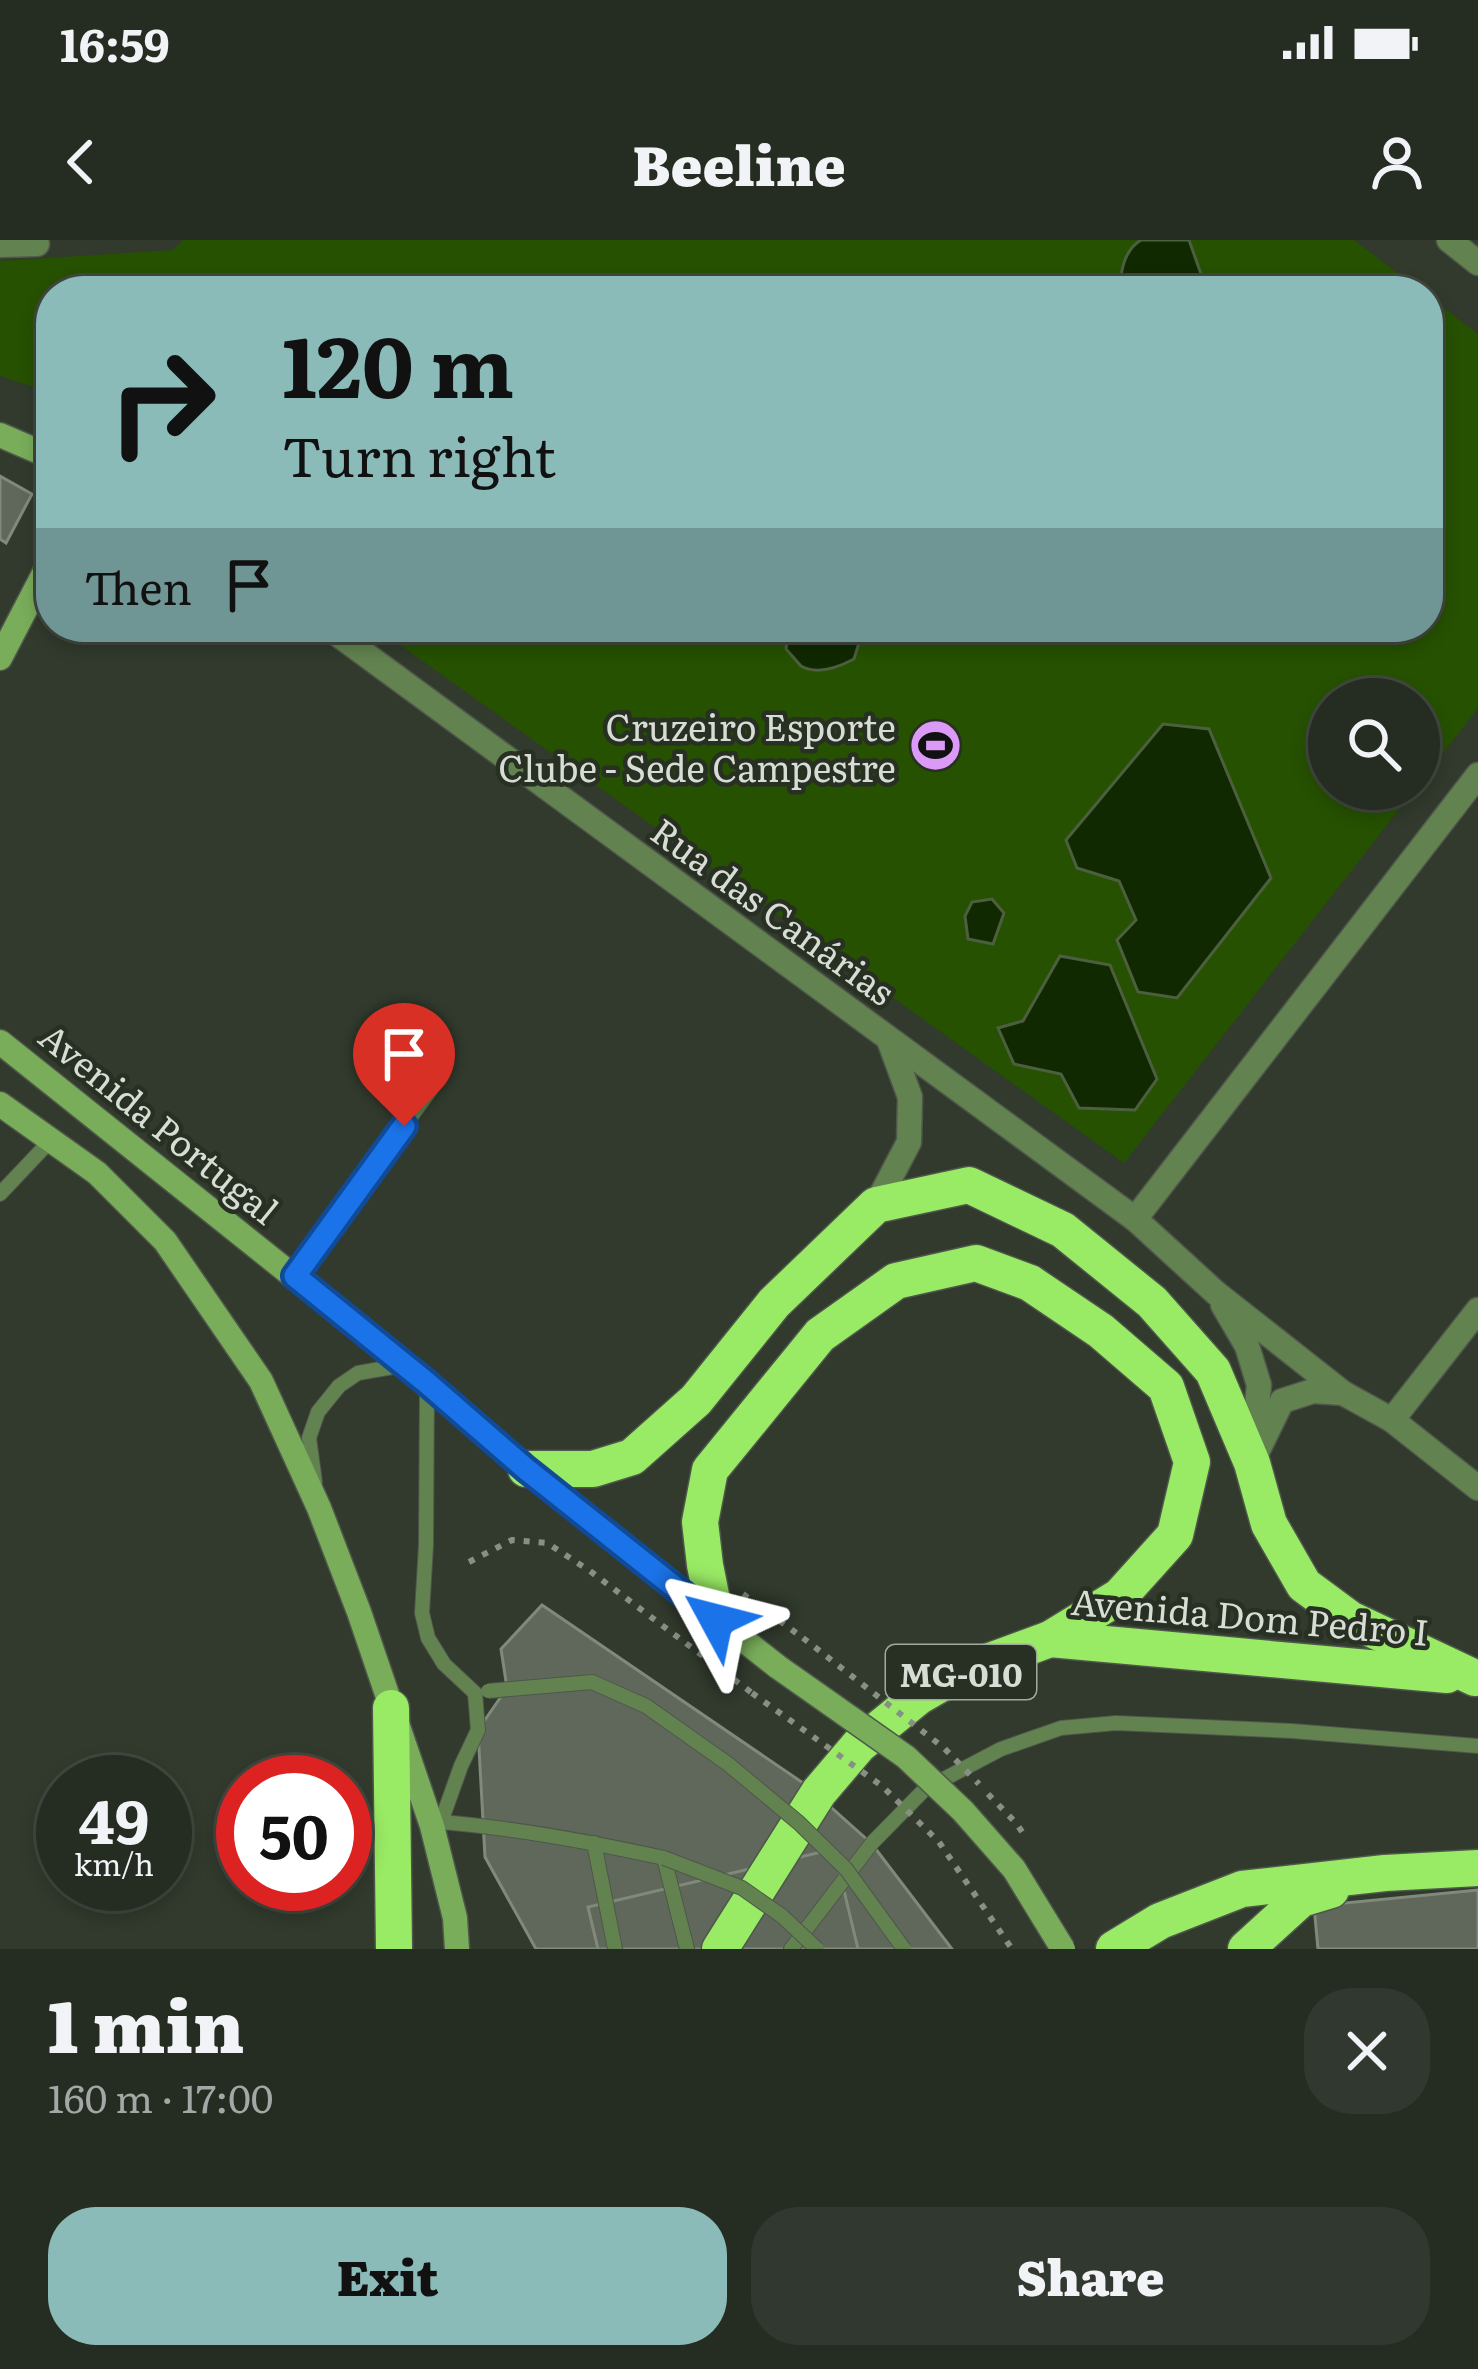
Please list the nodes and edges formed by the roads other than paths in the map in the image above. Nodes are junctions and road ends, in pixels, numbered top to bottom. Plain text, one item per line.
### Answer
1 (1451, 240) edge
2 (37, 244) dead end
3 (0, 245) edge
4 (1478, 263) edge
5 (0, 435) edge
6 (36, 451) edge
7 (36, 589) edge
8 (348, 642) edge
9 (0, 658) edge
10 (1478, 775) edge
11 (888, 1038) junction
12 (0, 1042) edge
13 (431, 1089) dead end
14 (0, 1104) edge
15 (51, 1140) junction
16 (0, 1194) edge
17 (876, 1205) junction
18 (1135, 1219) junction
19 (295, 1276) junction
20 (1216, 1292) junction
21 (1478, 1310) edge
22 (404, 1365) junction
23 (427, 1383) junction
24 (1343, 1393) junction
25 (1392, 1420) junction
26 (1252, 1462) junction
27 (526, 1469) junction
28 (1478, 1488) edge
29 (319, 1508) junction
30 (716, 1620) junction
31 (1050, 1639) junction
32 (1477, 1678) edge
33 (482, 1692) junction
34 (391, 1708) junction
35 (1478, 1745) edge
36 (441, 1822) junction
37 (594, 1843) junction
38 (664, 1858) junction
39 (1478, 1868) edge
40 (1385, 1873) junction
41 (455, 1920) junction
42 (394, 1949) edge
43 (457, 1949) edge
44 (615, 1949) edge
45 (687, 1949) edge
46 (721, 1949) edge
47 (791, 1949) edge
48 (817, 1949) edge
49 (904, 1949) edge
50 (1063, 1949) edge
51 (1114, 1949) edge
52 (1246, 1949) edge

1 - 4 street
2 - 3 street
5 - 6 main road
7 - 9 main road
8 - 11 street, Rua das Canárias
10 - 18 street
11 - 17 street, Rua das Canárias
11 - 18 street, Rua das Canárias
12 - 19 main road, Avenida Portugal
13 - 19 lane
14 - 15 main road
15 - 16 lane
15 - 29 main road
17 - 26 highway
17 - 27 highway
18 - 20 street, Rua das Canárias
19 - 22 main road, Avenida Portugal
20 - 24 street, Rua das Canárias
20 - 26 street, Rua das Canárias
21 - 25 street
22 - 23 main road, Avenida Portugal
22 - 29 lane
23 - 27 main road, Avenida Portugal
23 - 33 lane
24 - 25 street, Rua das Canárias
24 - 26 street
25 - 28 street, Rua das Canárias
26 - 32 highway
27 - 30 main road, Avenida Portugal
29 - 34 main road
30 - 31 highway
30 - 50 main road, Avenida Portugal, bridge
31 - 32 highway, Avenida Dom Pedro I / MG-010
31 - 46 highway, Avenida Dom Pedro I / MG-010
33 - 36 lane
33 - 49 lane, bridge
34 - 36 lane
34 - 41 main road
34 - 42 highway
35 - 47 lane
36 - 37 lane
36 - 41 lane
37 - 38 lane
37 - 44 lane
38 - 45 lane
38 - 48 lane, bridge
39 - 40 highway
40 - 51 highway
40 - 52 highway
41 - 43 main road

